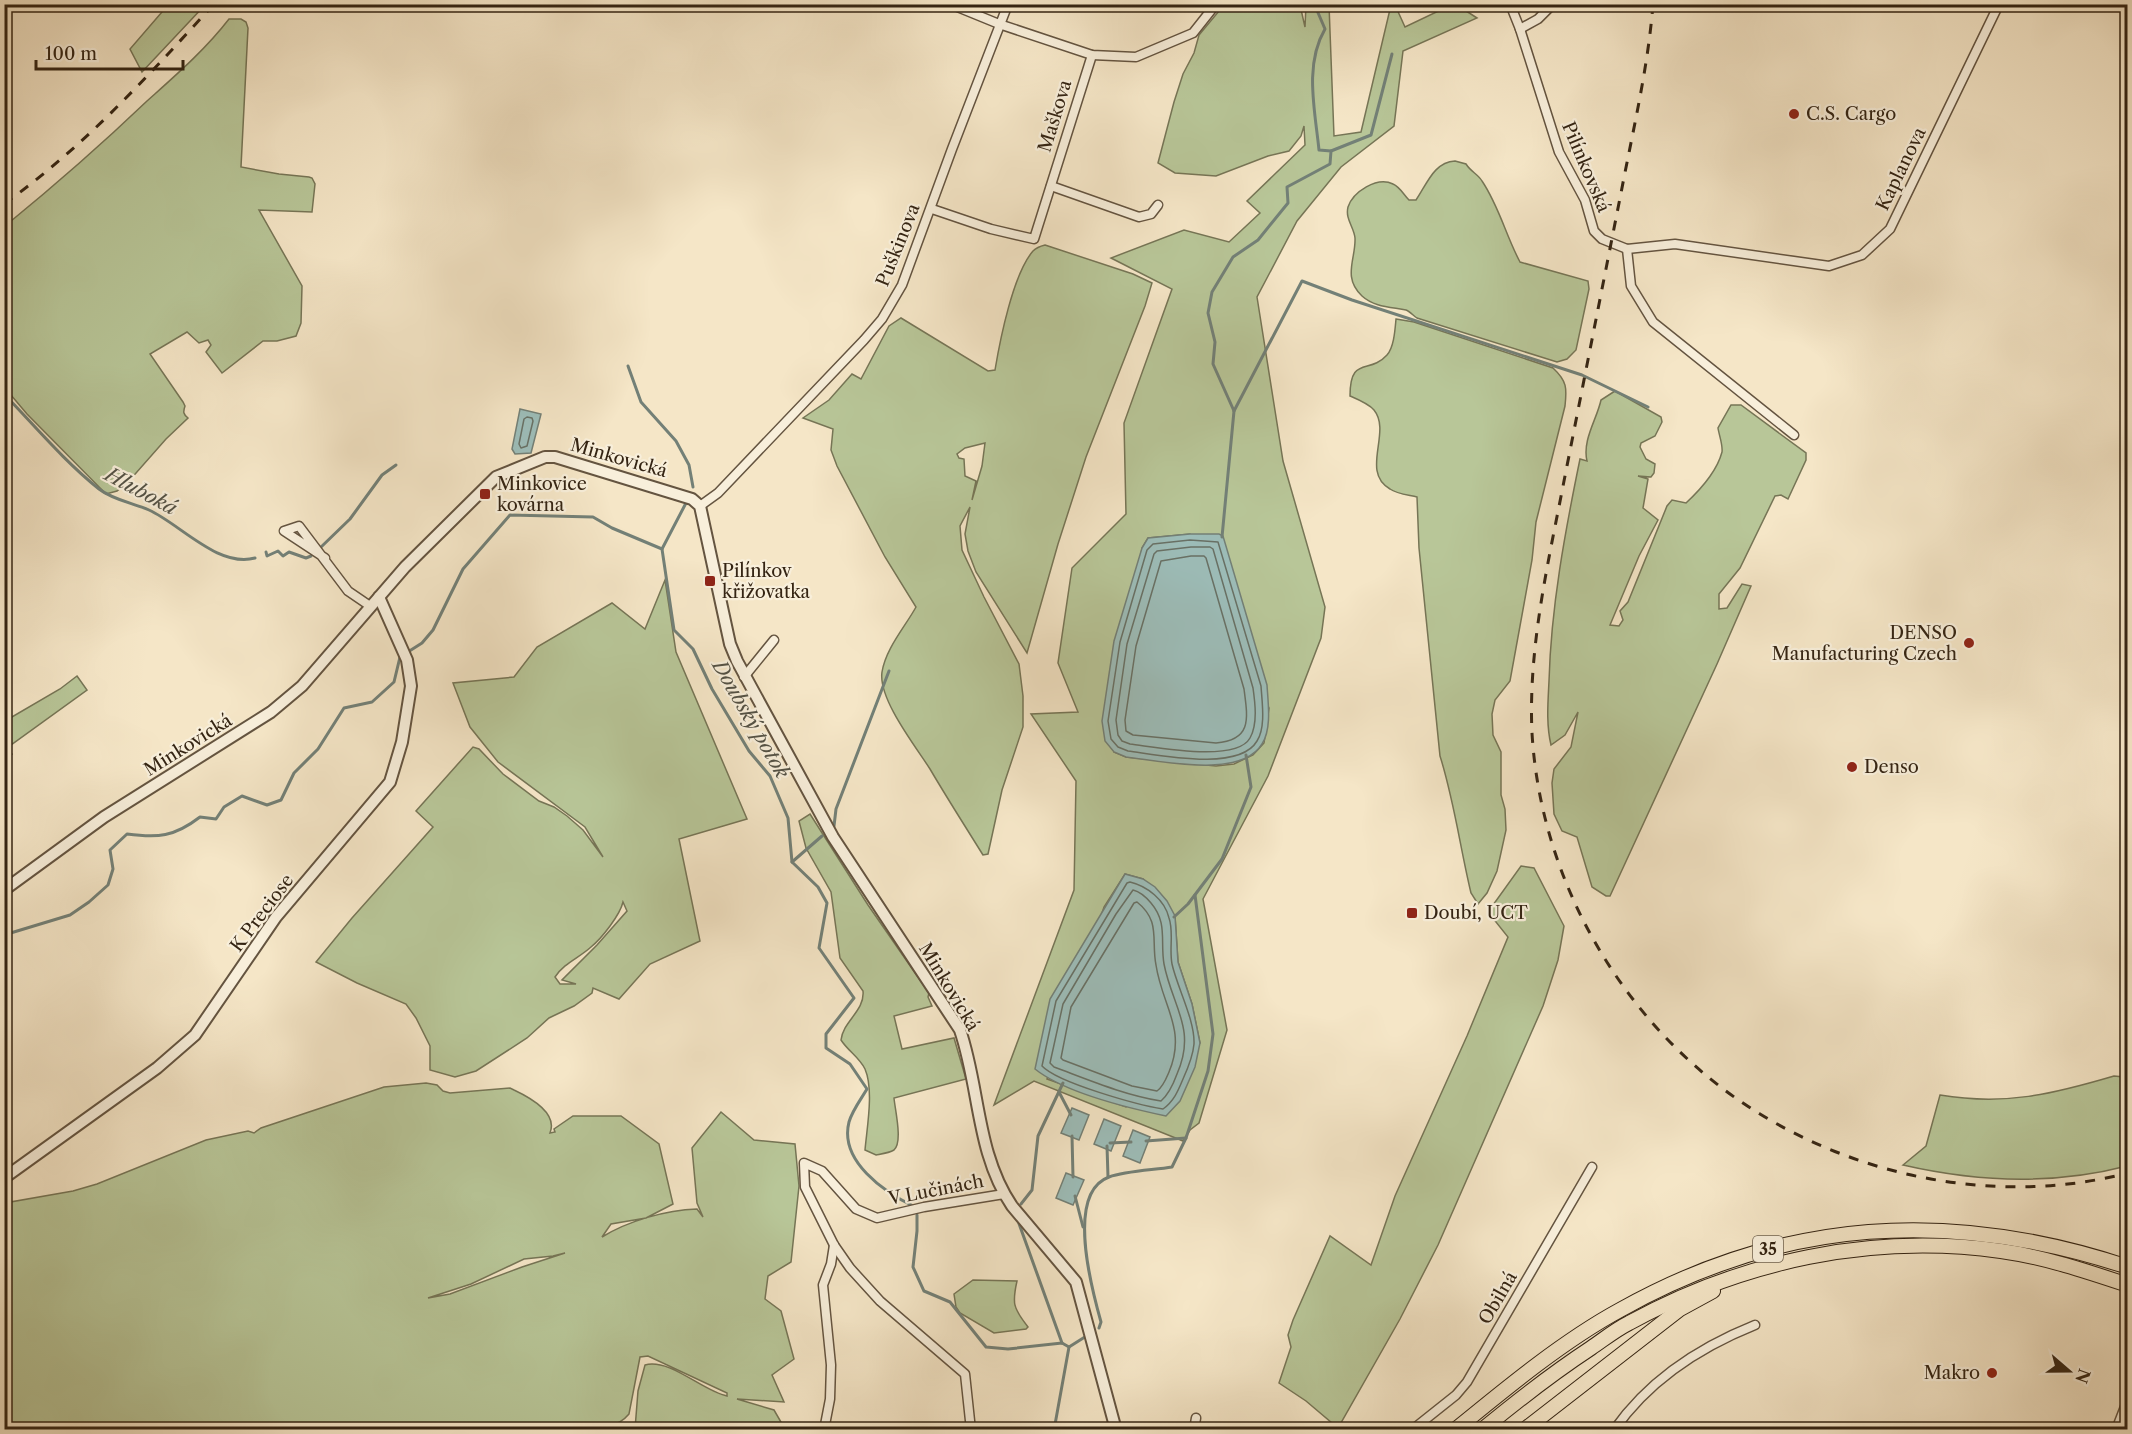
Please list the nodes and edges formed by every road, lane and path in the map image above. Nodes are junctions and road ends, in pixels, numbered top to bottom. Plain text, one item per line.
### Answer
1 (951, 4) edge
2 (1008, 4) edge
3 (1216, 4) edge
4 (1510, 4) edge
5 (1553, 4) edge
6 (1999, 4) edge
7 (999, 24) junction
8 (1520, 29) junction
9 (1092, 55) junction
10 (1051, 186) junction
11 (1158, 205) dead end
12 (932, 209) junction
13 (1628, 249) junction
14 (1794, 435) dead end
15 (700, 506) junction
16 (325, 558) junction
17 (379, 597) junction
18 (370, 606) junction
19 (774, 640) dead end
20 (744, 677) junction
21 (4, 890) edge
22 (1592, 1167) dead end
23 (4, 1178) edge
24 (1004, 1194) junction
25 (834, 1245) junction
26 (1774, 1263) junction
27 (2127, 1267) edge
28 (2127, 1285) edge
29 (1755, 1325) dead end
30 (2127, 1399) edge
31 (1196, 1418) dead end
32 (824, 1430) edge
33 (971, 1430) edge
34 (1116, 1430) edge
35 (1194, 1430) edge
36 (1412, 1430) edge
37 (1455, 1430) edge
38 (1482, 1430) edge
39 (1524, 1430) edge
40 (1614, 1430) edge
41 (2116, 1430) edge

1 - 7 street
2 - 7 street, Puškinova
3 - 9 street
4 - 8 street, Pilínkovská
5 - 8 street
6 - 13 street, Kaplanova
7 - 9 street
7 - 12 street, Puškinova
8 - 13 street, Pilínkovská
9 - 10 street, Maškova
10 - 11 street
10 - 12 street, Maškova
12 - 15 street, Puškinova
13 - 14 street
15 - 17 street, Minkovická
15 - 20 street, Minkovická
16 - 16 street
16 - 18 street
17 - 18 street, Minkovická
17 - 23 street, K Preciose
18 - 21 street, Minkovická
19 - 20 street
20 - 24 street, Minkovická
22 - 36 street, Obilná
24 - 25 street, V Lučinách
24 - 34 street, Minkovická
25 - 32 street
25 - 33 street, V Lučinách
26 - 28 highway, 35
26 - 38 highway, 35
26 - 39 highway
27 - 37 highway, 35
29 - 40 street
30 - 41 street
31 - 35 street

